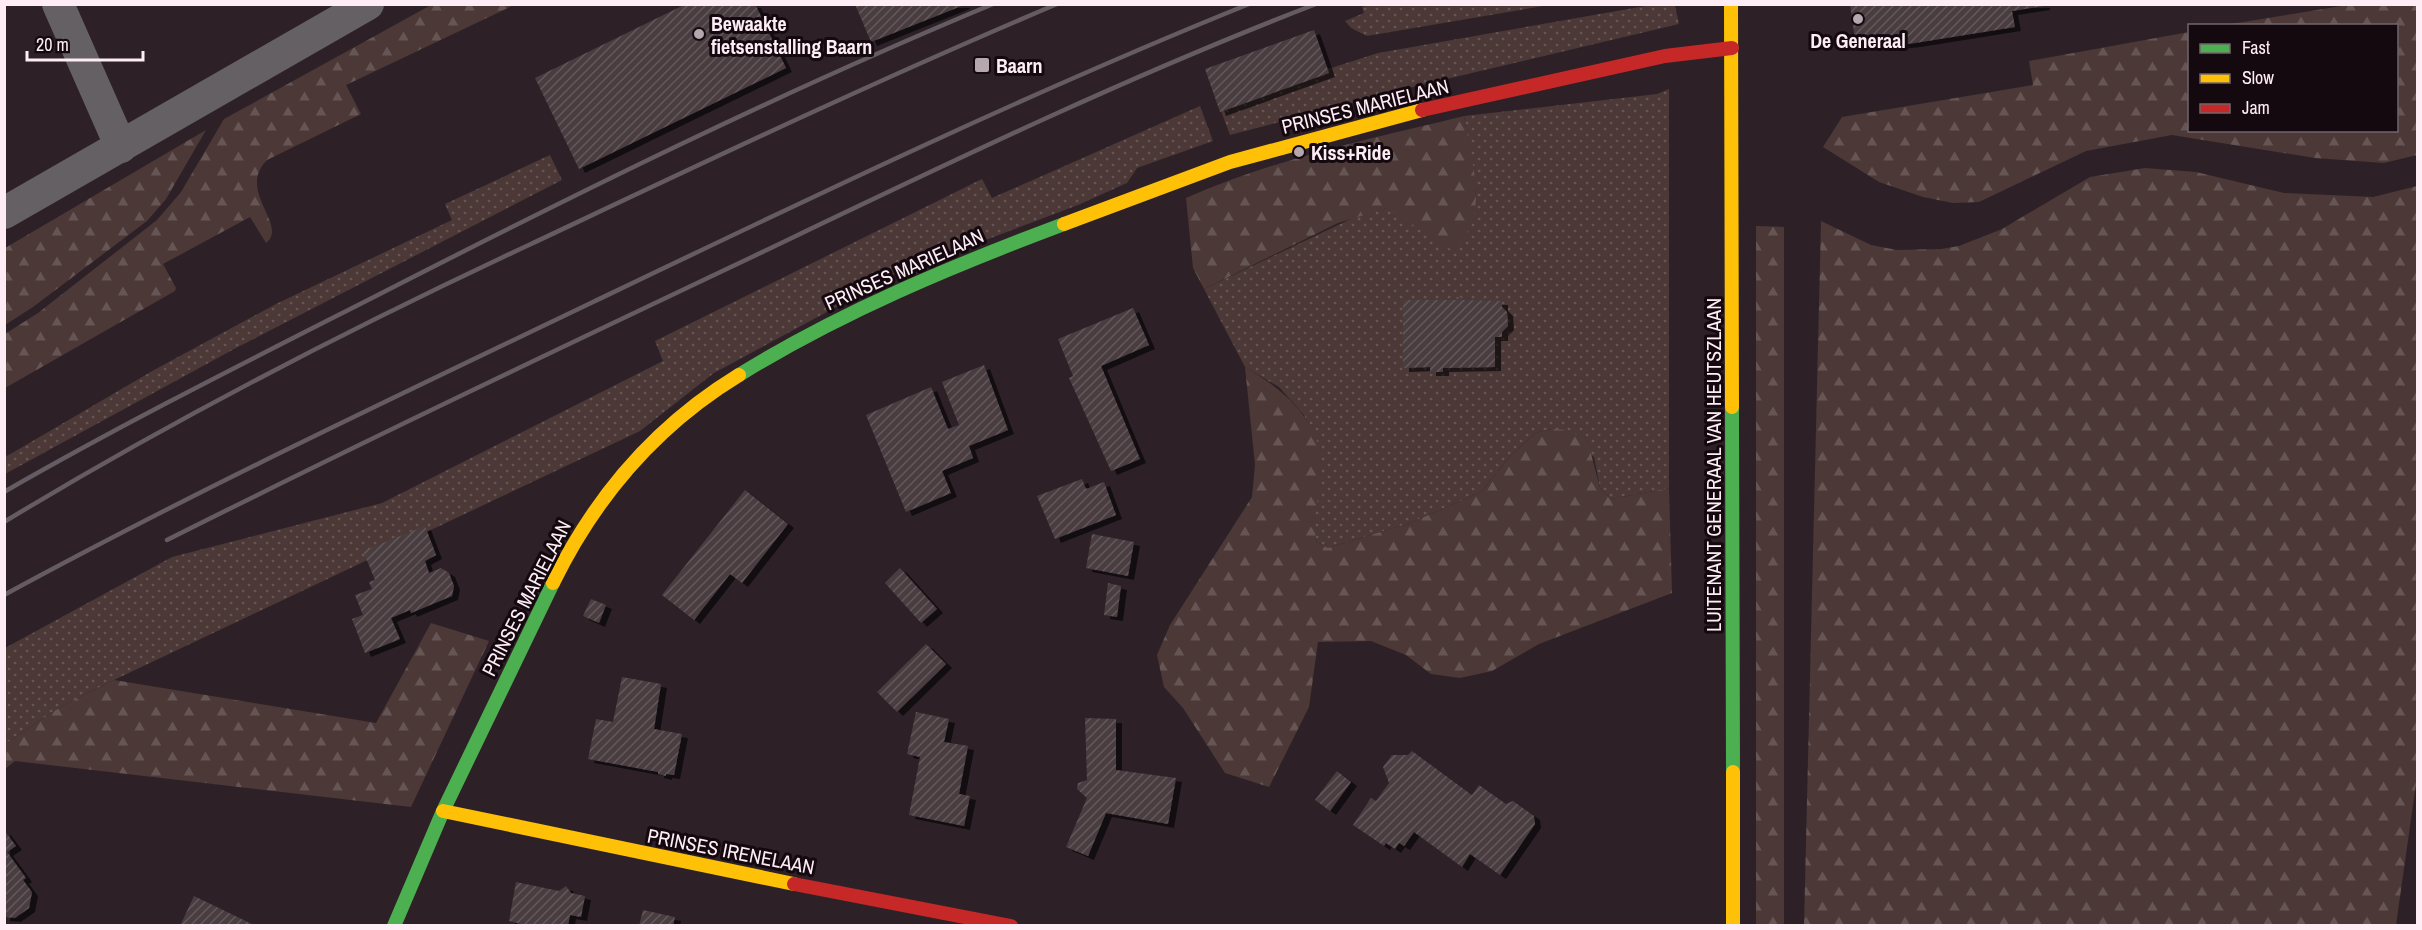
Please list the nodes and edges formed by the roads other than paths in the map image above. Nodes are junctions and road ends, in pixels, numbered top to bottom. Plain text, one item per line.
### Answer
1 (58, 4) edge
2 (368, 4) edge
3 (1731, 4) edge
4 (1732, 48) junction
5 (121, 147) junction
6 (4, 213) edge
7 (443, 811) junction
8 (394, 926) edge
9 (1011, 926) edge
10 (1733, 926) edge

1 - 5 street
2 - 5 street
3 - 4 street, LUITENANT GENERAAL VAN HEUTSZLAAN
4 - 7 street, PRINSES MARIELAAN
4 - 10 street, LUITENANT GENERAAL VAN HEUTSZLAAN
5 - 6 street
7 - 8 street, PRINSES MARIELAAN
7 - 9 street, PRINSES IRENELAAN

